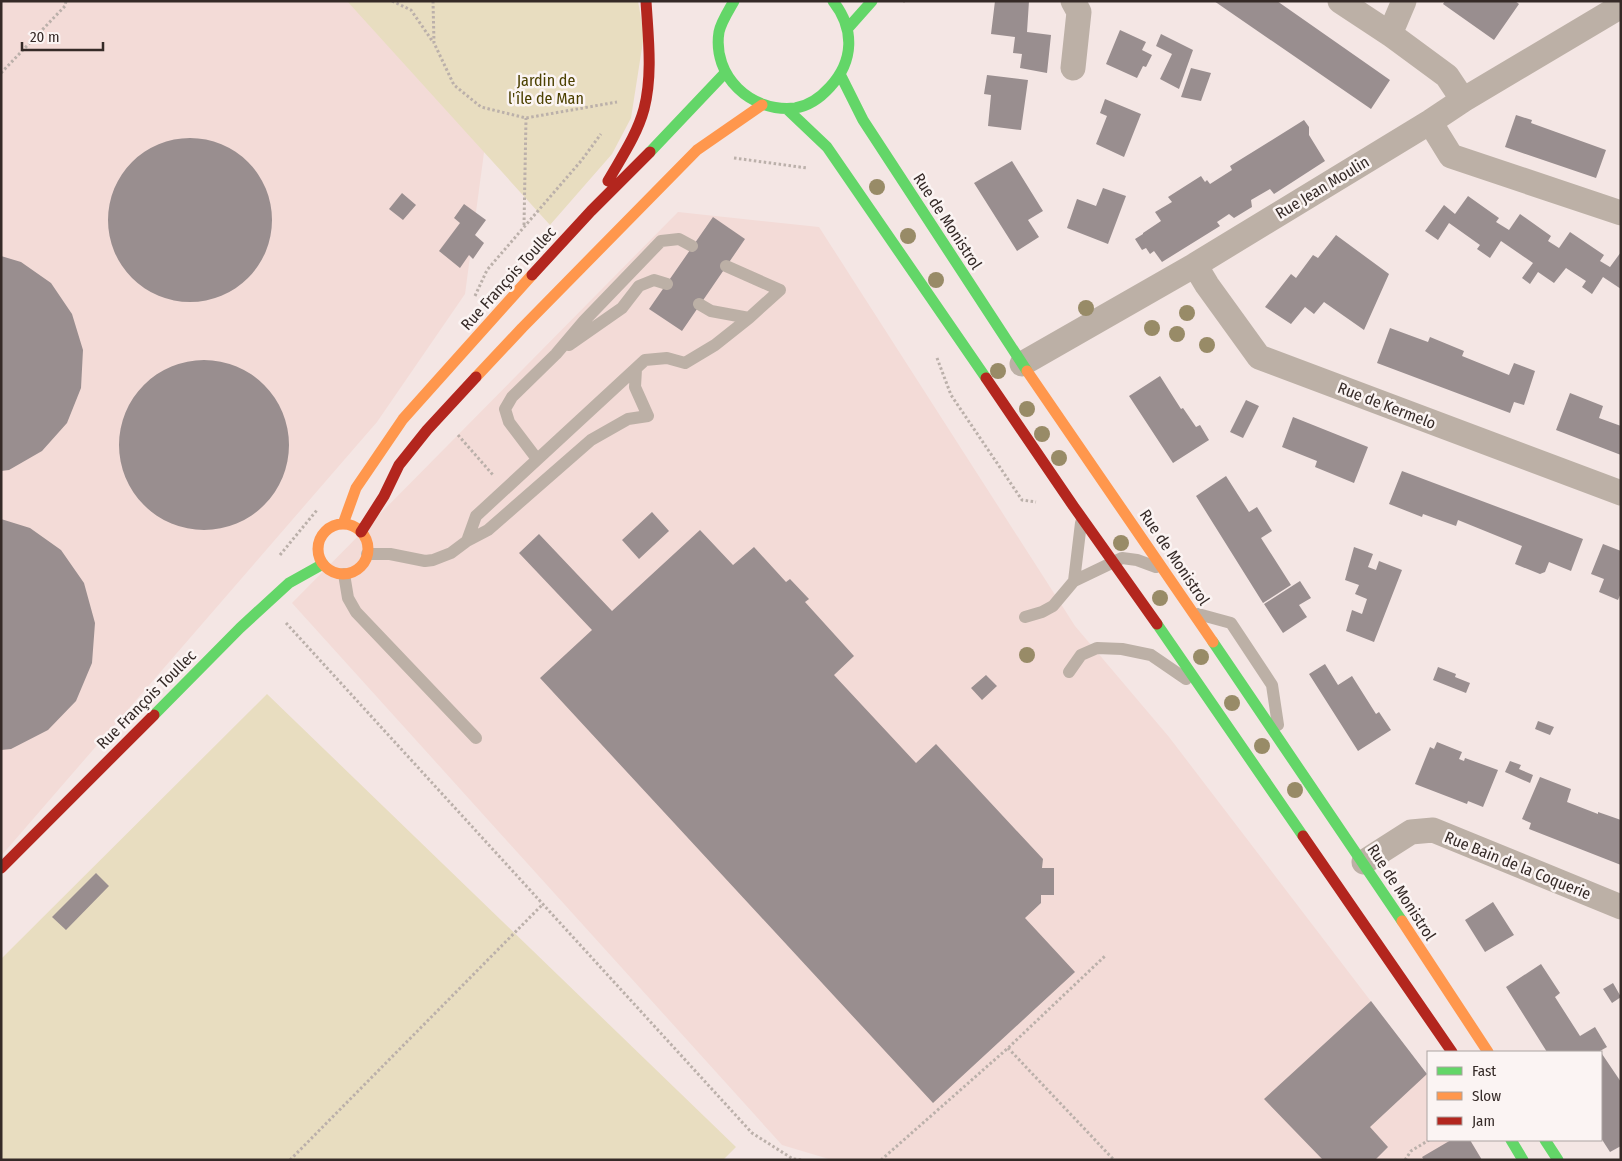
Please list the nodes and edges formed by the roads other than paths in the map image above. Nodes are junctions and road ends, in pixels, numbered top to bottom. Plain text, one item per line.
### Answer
1 (646, 1) edge
2 (734, 1) edge
3 (833, 1) edge
4 (872, 1) edge
5 (1073, 1) edge
6 (1340, 1) edge
7 (1404, 1) edge
8 (1621, 6) edge
9 (848, 28) junction
10 (1390, 34) junction
11 (1073, 68) dead end
12 (724, 74) junction
13 (841, 76) junction
14 (1463, 100) junction
15 (762, 105) junction
16 (787, 109) junction
17 (1430, 122) junction
18 (591, 211) junction
19 (1621, 213) edge
20 (692, 246) dead end
21 (1195, 265) junction
22 (726, 266) dead end
23 (668, 284) dead end
24 (699, 304) dead end
25 (749, 318) junction
26 (556, 354) junction
27 (1022, 364) junction
28 (636, 369) junction
29 (537, 459) junction
30 (1621, 492) edge
31 (1082, 518) junction
32 (343, 524) junction
33 (361, 532) junction
34 (466, 541) junction
35 (367, 554) junction
36 (1113, 561) junction
37 (323, 564) junction
38 (1166, 571) junction
39 (344, 574) junction
40 (1074, 581) junction
41 (1194, 613) junction
42 (1025, 617) dead end
43 (1069, 672) dead end
44 (1205, 693) junction
45 (476, 738) dead end
46 (1279, 738) junction
47 (1364, 862) junction
48 (1, 868) edge
49 (1621, 907) edge
50 (1451, 1051) edge
51 (1487, 1051) edge
52 (1512, 1141) edge
53 (1546, 1141) edge
54 (1523, 1160) edge
55 (1558, 1160) edge

1 - 18 main road
2 - 12 main road
3 - 9 main road
4 - 9 main road
5 - 11 street
6 - 10 street
7 - 10 street
8 - 14 street, Rue Jean Moulin
9 - 13 main road
10 - 14 street
12 - 15 main road
12 - 18 main road, Rue François Toullec
13 - 16 main road
13 - 27 main road, Rue de Monistrol
14 - 17 street, Rue Jean Moulin
15 - 16 main road
15 - 33 main road
16 - 31 main road
17 - 19 street
17 - 21 street, Rue Jean Moulin
18 - 32 main road, Rue François Toullec
20 - 26 lane
21 - 27 street, Rue Jean Moulin
21 - 30 street, Rue de Kermelo
22 - 25 lane
23 - 26 lane
24 - 25 lane
25 - 28 lane
26 - 29 lane
27 - 38 main road, Rue de Monistrol
28 - 29 lane
28 - 34 lane
29 - 34 lane
31 - 36 main road
31 - 40 lane
32 - 33 main road
32 - 37 main road
33 - 35 main road
34 - 35 lane
35 - 39 main road
36 - 38 lane
36 - 40 lane
36 - 44 main road
37 - 39 main road
37 - 48 main road, Rue François Toullec
38 - 41 main road, Rue de Monistrol
39 - 45 lane
40 - 42 lane
41 - 46 main road, Rue de Monistrol
41 - 46 lane
43 - 44 lane
44 - 50 main road
46 - 47 main road, Rue de Monistrol
47 - 49 street, Rue Bain de la Coquerie
47 - 51 main road, Rue de Monistrol
52 - 54 main road
53 - 55 main road

